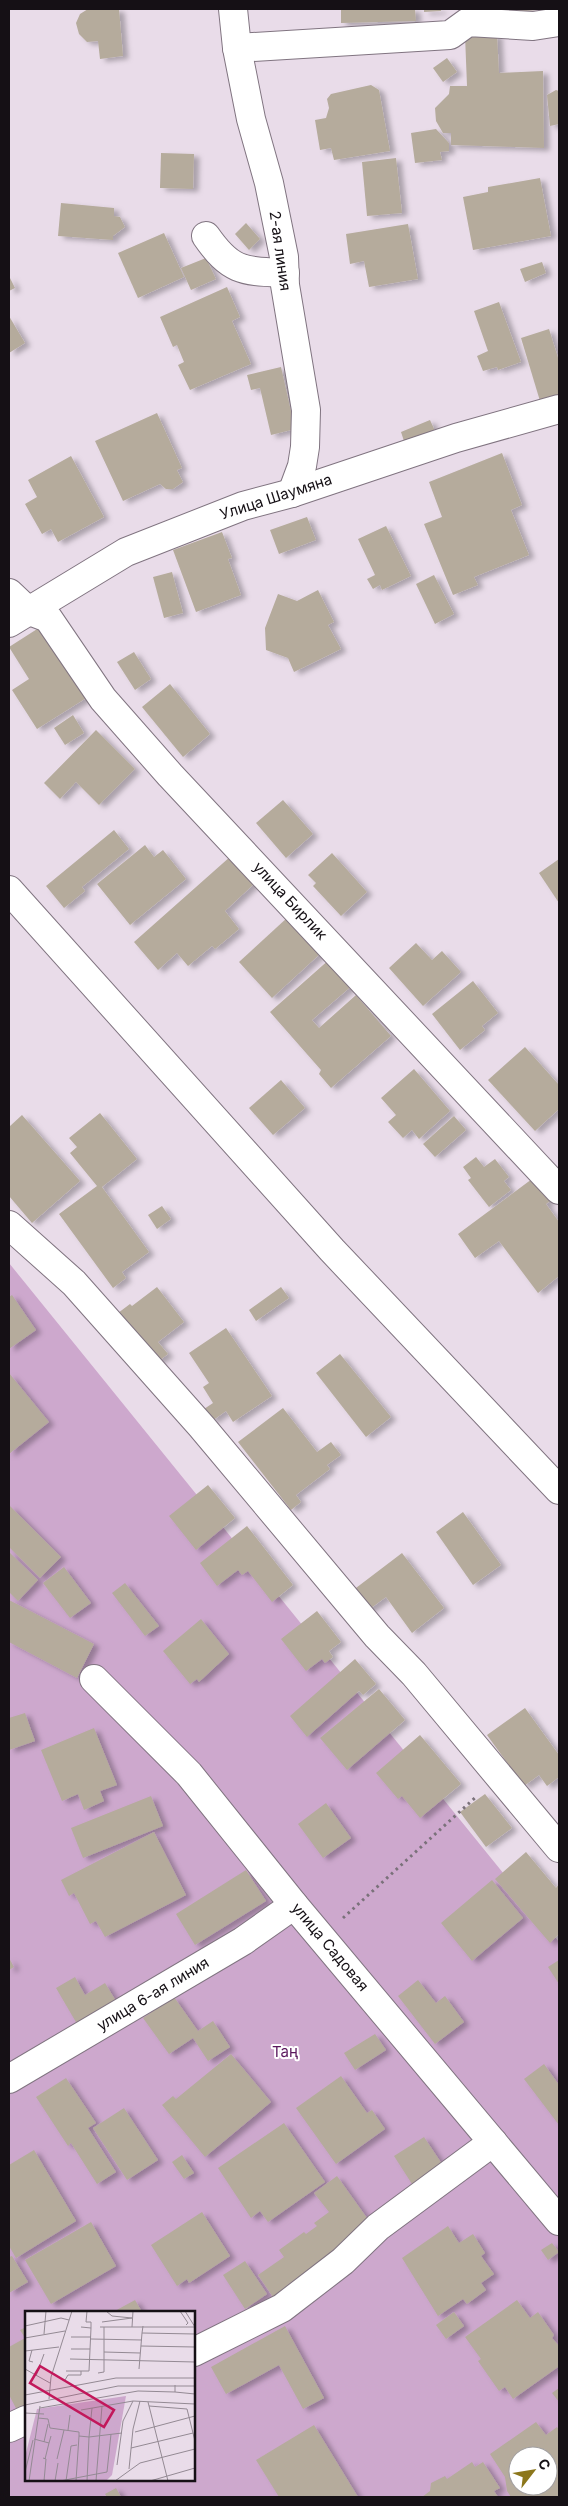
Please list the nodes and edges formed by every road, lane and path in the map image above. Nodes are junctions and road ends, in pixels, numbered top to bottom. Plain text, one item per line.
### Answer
1 (233, 9) edge
2 (559, 22) edge
3 (237, 48) junction
4 (206, 236) dead end
5 (285, 273) junction
6 (559, 409) edge
7 (292, 493) junction
8 (15, 609) edge
9 (9, 890) edge
10 (559, 1190) edge
11 (9, 1225) edge
12 (559, 1490) edge
13 (94, 1679) dead end
14 (500, 1775) junction
15 (559, 1848) edge
16 (294, 1905) junction
17 (322, 1937) junction
18 (9, 2079) edge
19 (493, 2142) junction
20 (559, 2222) edge
21 (195, 2352) edge
22 (25, 2420) edge
23 (9, 2428) edge

1 - 3 street, 2-ая линия
2 - 3 street
3 - 5 street, 2-ая линия
4 - 5 street
5 - 7 street, 2-ая линия
6 - 7 street, Улица Шаумяна
7 - 8 street, Улица Шаумяна
8 - 10 street, улица Бирлик
9 - 12 street
11 - 14 street
13 - 16 street, улица Садовая
14 - 15 street
14 - 17 path
16 - 17 street, улица Садовая
16 - 18 street, улица 6-ая линия
17 - 19 street, улица Садовая
19 - 20 street, улица Садовая
19 - 21 street
22 - 23 street

